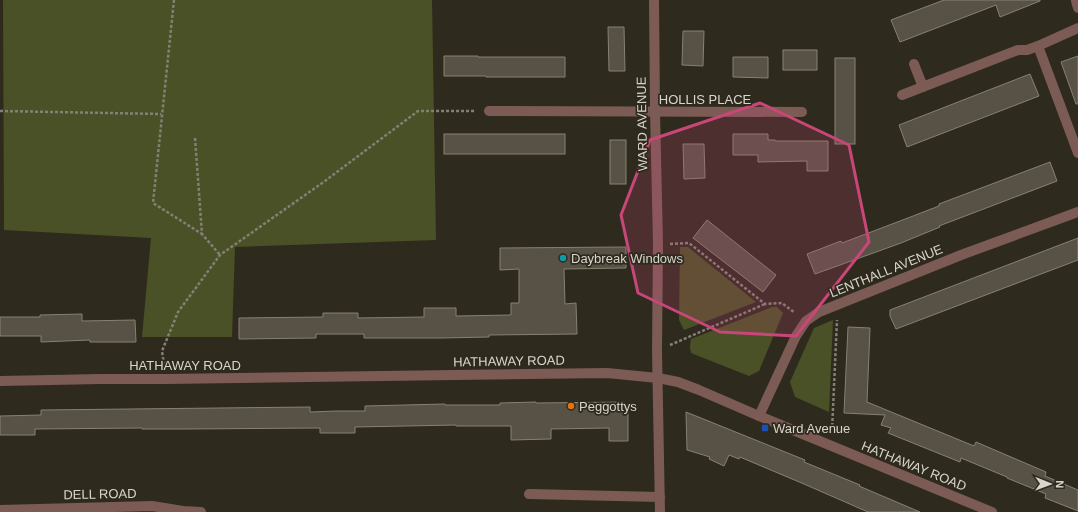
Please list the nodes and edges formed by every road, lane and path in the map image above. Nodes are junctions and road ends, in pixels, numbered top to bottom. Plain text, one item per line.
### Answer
1 (174, 0) edge
2 (654, 0) edge
3 (1078, 28) edge
4 (1038, 46) junction
5 (914, 64) dead end
6 (923, 87) junction
7 (902, 95) dead end
8 (0, 111) edge
9 (489, 111) joint
10 (655, 112) junction
11 (802, 112) dead end
12 (162, 114) junction
13 (195, 138) dead end
14 (1078, 153) edge
15 (1078, 212) edge
16 (202, 234) junction
17 (658, 244) junction
18 (220, 255) junction
19 (765, 304) junction
20 (838, 304) junction
21 (806, 321) junction
22 (657, 351) junction
23 (658, 378) junction
24 (166, 379) junction
25 (0, 381) edge
26 (759, 416) junction
27 (831, 446) junction
28 (529, 494) dead end
29 (660, 497) junction
30 (0, 510) edge
31 (183, 512) edge
32 (201, 512) edge
33 (660, 512) edge
34 (992, 512) edge

1 - 12 path
2 - 10 street, WARD AVENUE
3 - 4 street
4 - 6 street
4 - 14 street
5 - 6 street
6 - 7 street
8 - 12 path
9 - 10 street, HOLLIS PLACE
9 - 18 path
10 - 11 street, HOLLIS PLACE
10 - 17 street, WARD AVENUE
12 - 16 path
13 - 16 path
15 - 20 street, LENTHALL AVENUE
16 - 18 path
17 - 19 path
17 - 22 street, WARD AVENUE
18 - 24 path
19 - 21 path
19 - 22 path
20 - 21 street, LENTHALL AVENUE
20 - 27 path
21 - 26 street, LENTHALL AVENUE
22 - 23 street, WARD AVENUE
23 - 24 street, HATHAWAY ROAD
23 - 26 street, HATHAWAY ROAD
23 - 29 street, WARD AVENUE
24 - 25 street, HATHAWAY ROAD
26 - 27 street, HATHAWAY ROAD
27 - 34 street, HATHAWAY ROAD
28 - 29 street
29 - 33 street, WARD AVENUE
30 - 31 street, DELL ROAD
31 - 32 street, DELL ROAD

